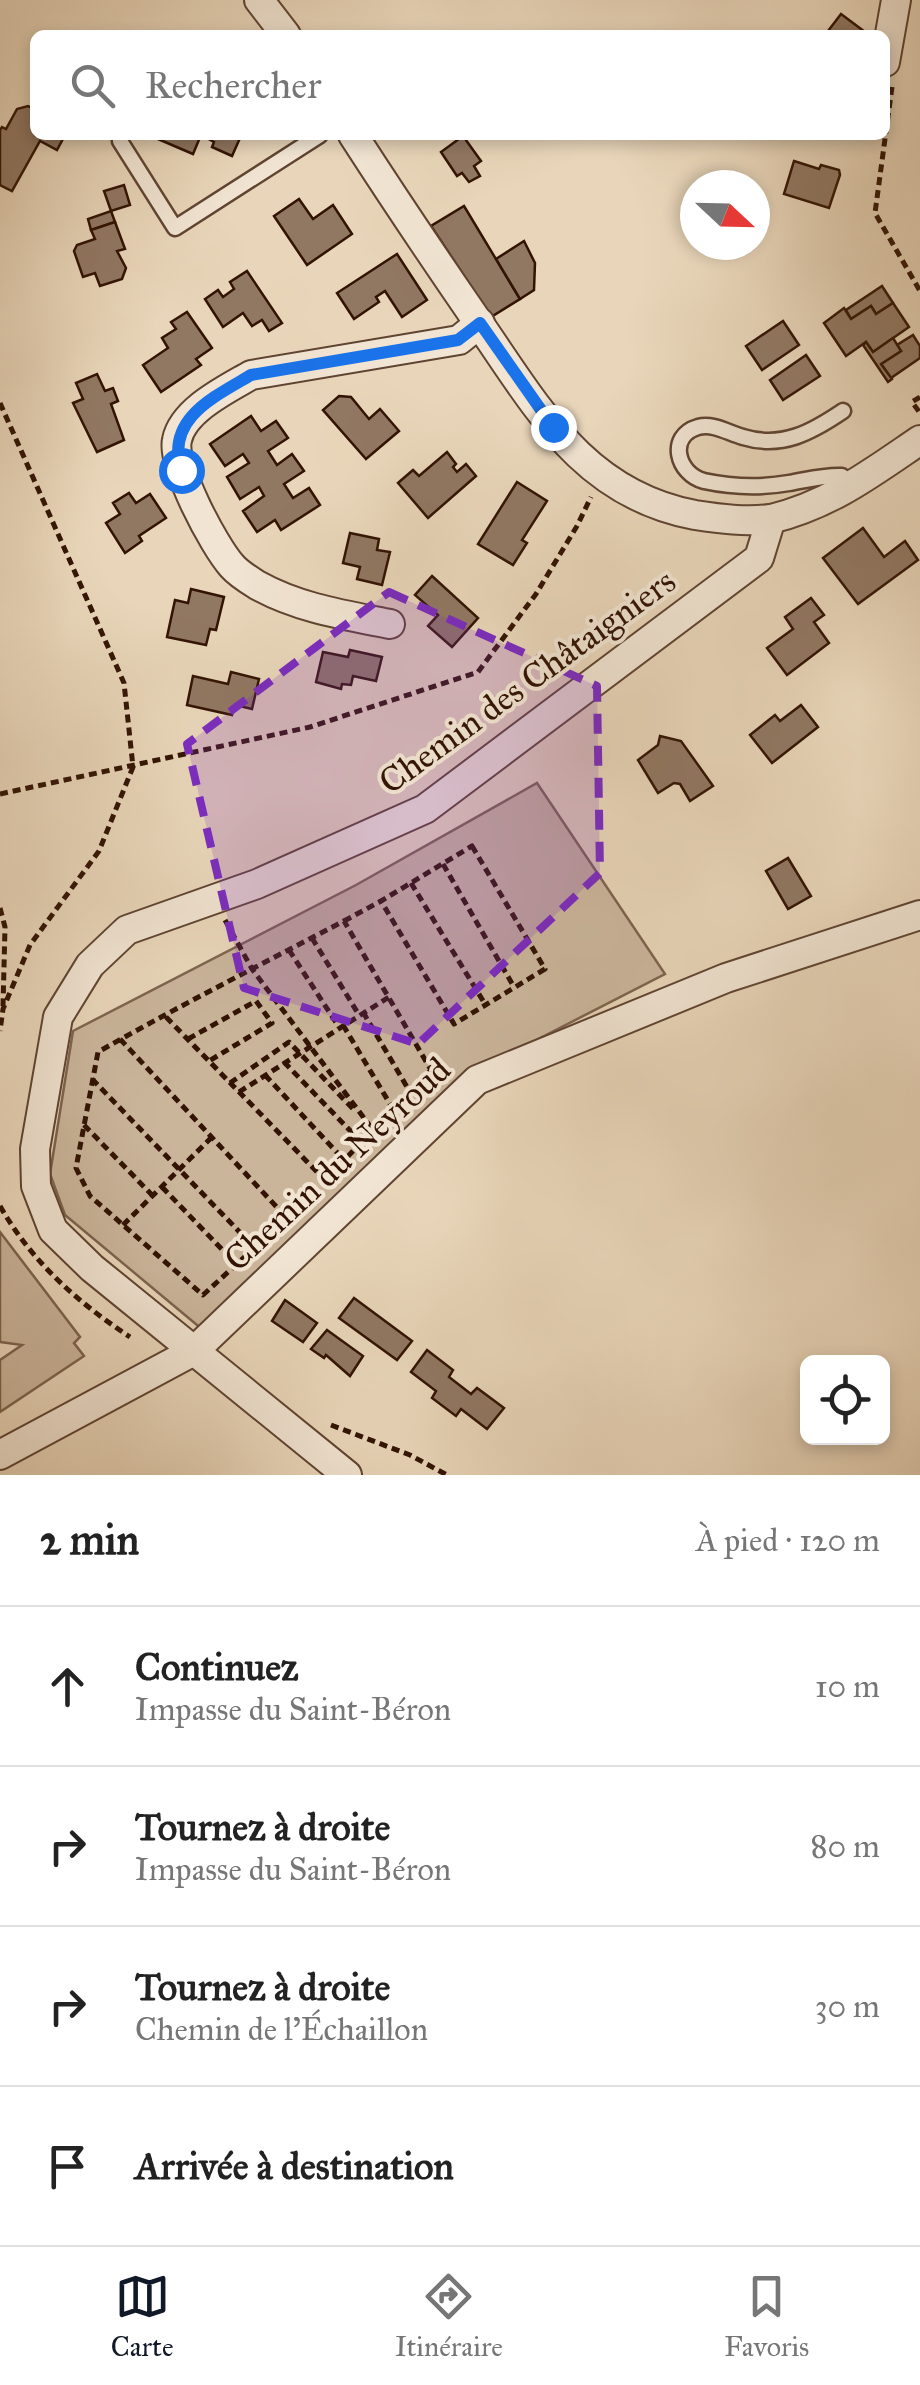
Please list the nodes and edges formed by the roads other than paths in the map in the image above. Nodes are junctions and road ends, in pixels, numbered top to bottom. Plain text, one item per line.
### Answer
1 (259, 0) edge
2 (896, 0) edge
3 (282, 30) edge
4 (890, 59) edge
5 (312, 140) edge
6 (357, 140) edge
7 (120, 141) dead end
8 (480, 323) junction
9 (843, 411) dead end
10 (920, 440) edge
11 (851, 486) junction
12 (771, 519) junction
13 (390, 624) dead end
14 (920, 915) edge
15 (194, 1351) junction
16 (0, 1455) edge
17 (346, 1475) edge

1 - 3 street
2 - 4 street
5 - 7 lane
6 - 8 street
8 - 12 street
8 - 13 street
9 - 11 lane
10 - 11 street
11 - 12 street
12 - 15 street, Chemin des Châtaigniers
14 - 15 street, Chemin du Neyroud
15 - 16 street, Chemin du Neyroud
15 - 17 street, Chemin des Châtaigniers

